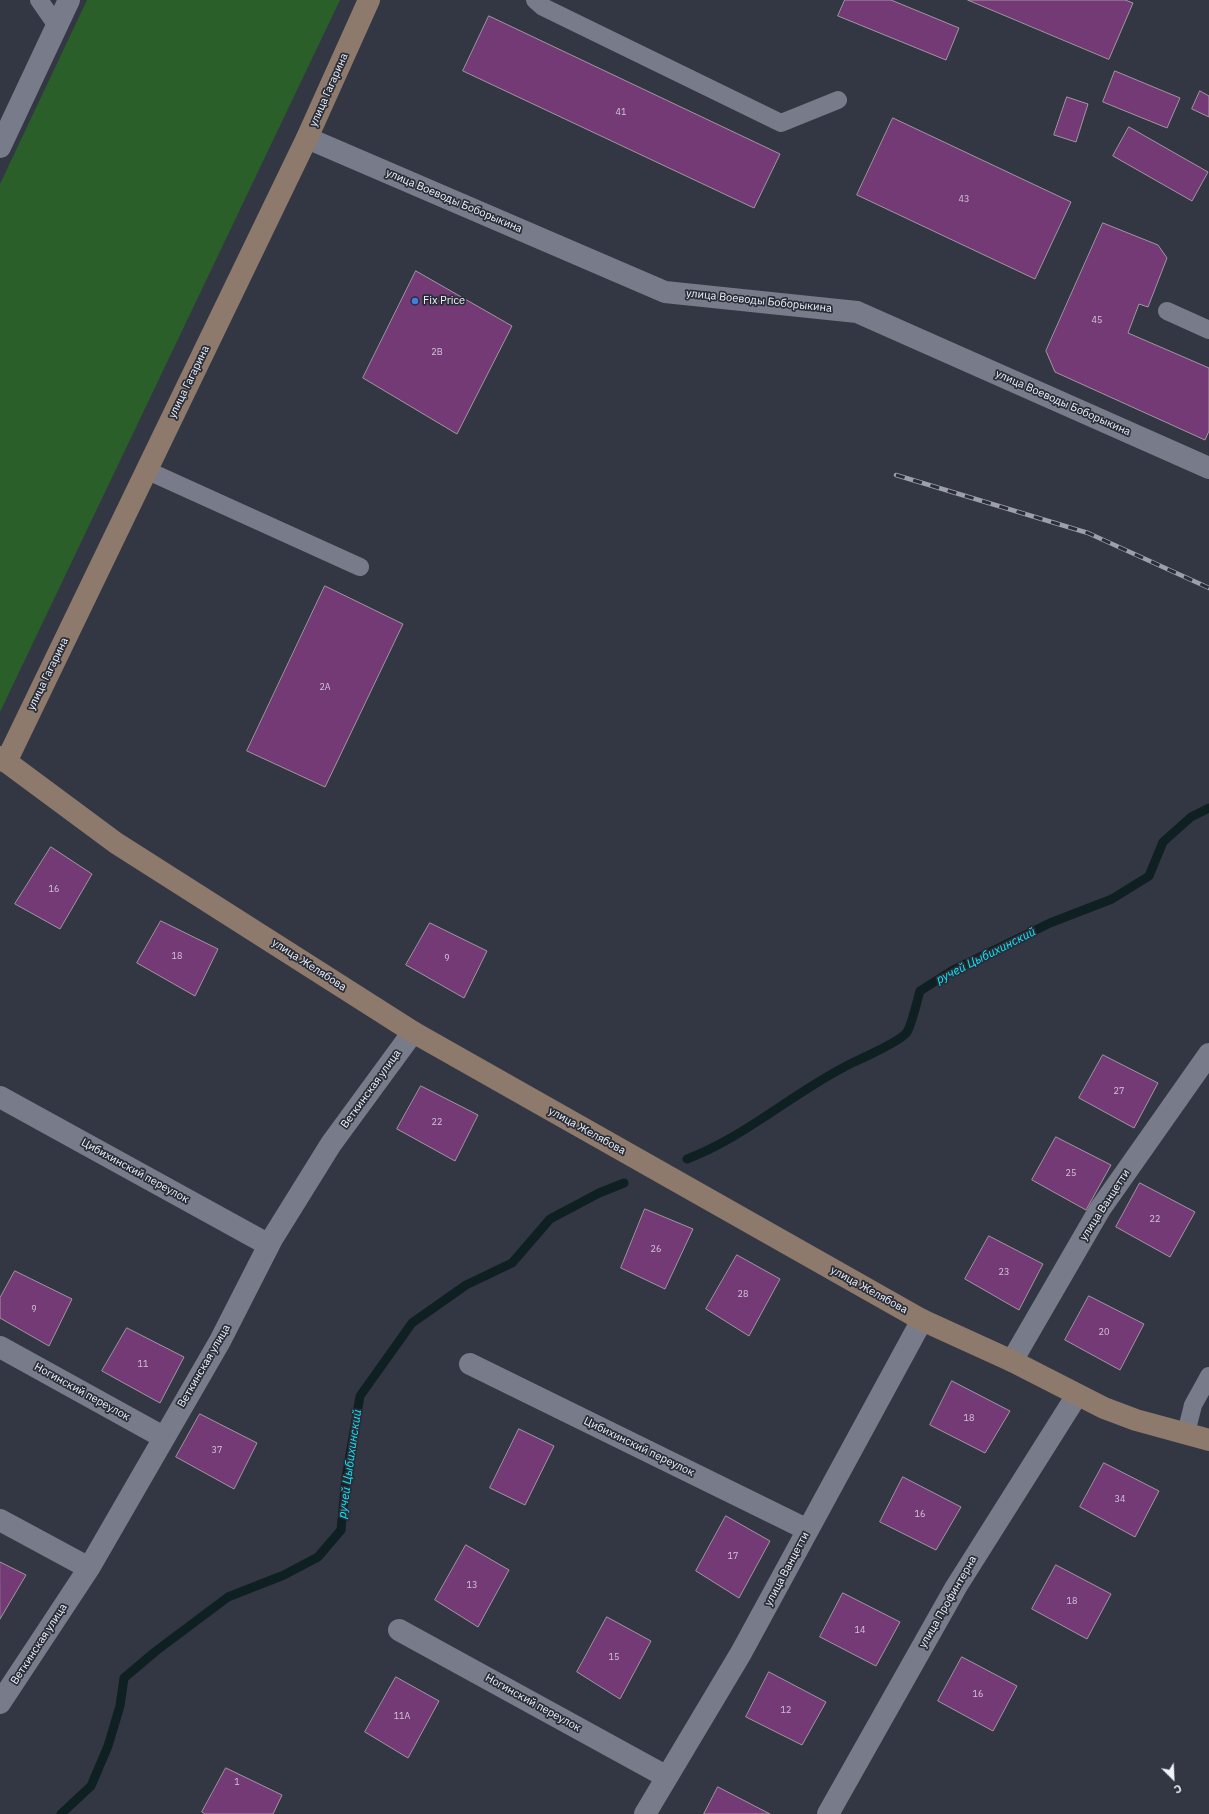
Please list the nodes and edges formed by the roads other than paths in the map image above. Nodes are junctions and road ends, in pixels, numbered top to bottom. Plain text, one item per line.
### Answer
1 (39, 0) edge
2 (69, 0) edge
3 (368, 0) edge
4 (535, 0) edge
5 (57, 26) junction
6 (838, 100) dead end
7 (307, 138) junction
8 (0, 147) edge
9 (1167, 311) dead end
10 (1209, 330) edge
11 (1209, 468) edge
12 (146, 470) junction
13 (360, 567) dead end
14 (3, 760) edge
15 (413, 1032) junction
16 (1209, 1054) edge
17 (0, 1097) edge
18 (269, 1245) junction
19 (922, 1320) junction
20 (0, 1347) edge
21 (1012, 1361) junction
22 (470, 1364) dead end
23 (1209, 1376) edge
24 (1077, 1395) junction
25 (1186, 1433) junction
26 (163, 1437) junction
27 (1209, 1440) edge
28 (0, 1520) edge
29 (808, 1530) junction
30 (89, 1568) junction
31 (399, 1630) dead end
32 (0, 1703) edge
33 (667, 1777) junction
34 (645, 1814) edge
35 (828, 1814) edge

1 - 5 lane
2 - 5 street
3 - 7 main road, улица Гагарина
4 - 6 lane
5 - 8 street
7 - 11 street, улица Воеводы Боборыкина
7 - 12 main road, улица Гагарина
9 - 10 lane
12 - 13 lane
12 - 14 main road, улица Гагарина
14 - 15 main road, улица Желябова
15 - 18 street, Веткинская улица
15 - 19 main road, улица Желябова
16 - 21 street, улица Ванцетти
17 - 18 street, Цибихинский переулок
18 - 26 street, Веткинская улица
19 - 21 main road, улица Желябова
19 - 29 street, улица Ванцетти
20 - 26 street, Ногинский переулок
21 - 24 main road, улица Желябова
22 - 29 street, Цибихинский переулок
23 - 25 lane
24 - 25 main road, улица Желябова
24 - 35 street, улица Профинтерна
25 - 27 main road, улица Желябова
26 - 30 street, Веткинская улица
28 - 30 street
29 - 33 street, улица Ванцетти
30 - 32 street, Веткинская улица
31 - 33 street, Ногинский переулок
33 - 34 street, улица Ванцетти

